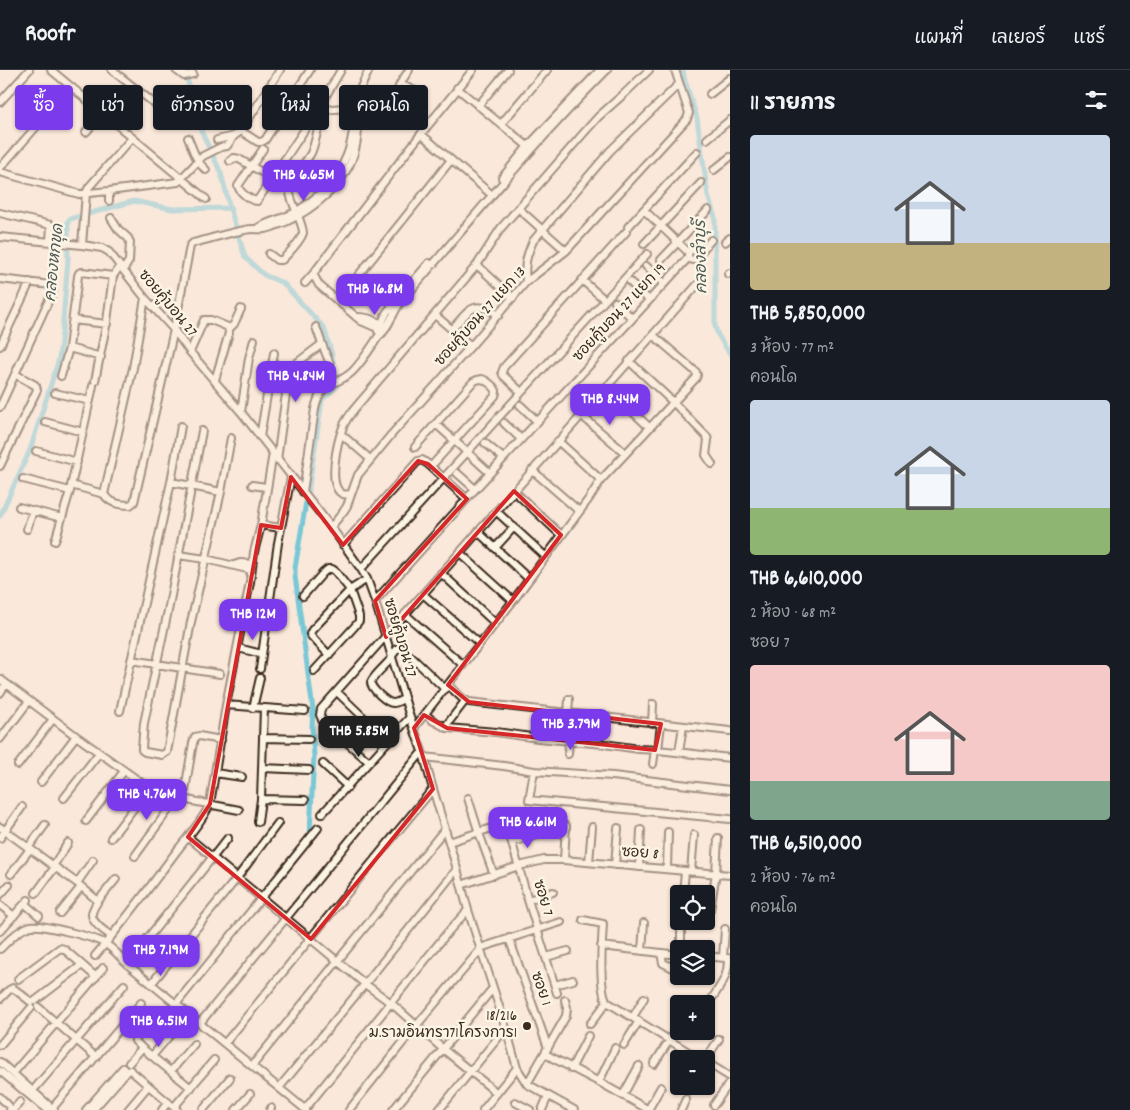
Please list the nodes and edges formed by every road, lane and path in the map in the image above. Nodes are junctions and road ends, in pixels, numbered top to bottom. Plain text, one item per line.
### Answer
1 (29, 70) edge
2 (51, 70) edge
3 (112, 70) edge
4 (176, 70) edge
5 (280, 70) edge
6 (310, 70) edge
7 (341, 70) edge
8 (369, 70) edge
9 (409, 70) edge
10 (473, 70) edge
11 (508, 70) edge
12 (547, 70) edge
13 (600, 70) edge
14 (607, 70) edge
15 (649, 70) edge
16 (675, 70) edge
17 (191, 75) edge
18 (730, 78) edge
19 (400, 84) edge
20 (679, 84) junction
21 (69, 85) edge
22 (362, 85) edge
23 (457, 88) junction
24 (73, 89) edge
25 (710, 94) dead end
26 (83, 97) edge
27 (0, 102) edge
28 (153, 102) edge
29 (478, 106) junction
30 (339, 109) edge
31 (730, 121) edge
32 (501, 124) junction
33 (34, 130) edge
34 (123, 130) edge
35 (355, 130) edge
36 (241, 131) junction
37 (421, 134) junction
38 (234, 136) junction
39 (132, 138) junction
40 (188, 138) dead end
41 (707, 139) dead end
42 (217, 140) dead end
43 (530, 148) junction
44 (263, 149) dead end
45 (697, 152) dead end
46 (730, 157) edge
47 (201, 159) junction
48 (451, 160) junction
49 (230, 161) dead end
50 (252, 165) junction
51 (0, 170) edge
52 (206, 170) dead end
53 (714, 170) dead end
54 (272, 178) junction
55 (180, 179) junction
56 (701, 183) dead end
57 (109, 191) junction
58 (86, 193) junction
59 (490, 194) junction
60 (206, 199) dead end
61 (110, 201) dead end
62 (518, 208) junction
63 (644, 210) junction
64 (708, 210) dead end
65 (0, 213) edge
66 (296, 214) junction
67 (111, 218) dead end
68 (661, 225) junction
69 (542, 230) junction
70 (0, 237) edge
71 (711, 240) dead end
72 (50, 242) junction
73 (678, 242) junction
74 (644, 244) dead end
75 (82, 245) junction
76 (566, 250) junction
77 (269, 254) dead end
78 (647, 254) dead end
79 (688, 255) junction
80 (661, 260) dead end
81 (477, 265) junction
82 (646, 266) dead end
83 (122, 268) junction
84 (313, 274) junction
85 (113, 276) junction
86 (0, 280) edge
87 (582, 280) junction
88 (30, 282) junction
89 (526, 282) junction
90 (630, 282) dead end
91 (305, 283) dead end
92 (664, 283) junction
93 (698, 284) dead end
94 (145, 298) junction
95 (513, 298) junction
96 (605, 300) junction
97 (649, 300) junction
98 (338, 301) junction
99 (615, 302) dead end
100 (241, 309) dead end
101 (436, 315) junction
102 (498, 315) junction
103 (632, 318) junction
104 (73, 320) junction
105 (107, 324) junction
106 (316, 327) dead end
107 (383, 327) junction
108 (229, 329) junction
109 (174, 330) junction
110 (452, 330) junction
111 (653, 335) junction
112 (254, 340) dead end
113 (322, 344) junction
114 (0, 346) edge
115 (471, 346) junction
116 (69, 348) junction
117 (190, 352) junction
118 (274, 353) dead end
119 (100, 356) junction
120 (629, 361) junction
121 (330, 364) dead end
122 (15, 374) junction
123 (61, 376) dead end
124 (215, 380) junction
125 (606, 387) junction
126 (522, 392) junction
127 (55, 393) dead end
128 (90, 401) junction
129 (673, 402) junction
130 (520, 405) dead end
131 (0, 407) edge
132 (240, 412) junction
133 (581, 415) junction
134 (537, 421) junction
135 (45, 422) dead end
136 (504, 423) dead end
137 (436, 424) junction
138 (181, 426) dead end
139 (649, 427) junction
140 (202, 431) dead end
141 (83, 432) junction
142 (341, 434) junction
143 (260, 437) junction
144 (231, 438) dead end
145 (521, 439) junction
146 (455, 441) junction
147 (558, 441) junction
148 (486, 443) dead end
149 (415, 447) dead end
150 (36, 451) dead end
151 (467, 452) junction
152 (273, 453) junction
153 (625, 454) junction
154 (503, 458) junction
155 (370, 459) junction
156 (278, 460) junction
157 (77, 462) junction
158 (434, 463) dead end
159 (712, 464) dead end
160 (0, 466) edge
161 (532, 470) junction
162 (490, 472) junction
163 (457, 473) dead end
164 (291, 477) junction
165 (23, 479) dead end
166 (443, 479) junction
167 (601, 480) junction
168 (170, 482) junction
169 (252, 485) dead end
170 (191, 486) junction
171 (71, 488) junction
172 (266, 488) junction
173 (475, 489) junction
174 (514, 491) junction
175 (221, 492) junction
176 (303, 492) junction
177 (104, 494) junction
178 (351, 494) junction
179 (468, 497) junction
180 (19, 508) dead end
181 (32, 511) junction
182 (496, 511) junction
183 (579, 511) junction
184 (62, 518) junction
185 (261, 525) junction
186 (331, 527) junction
187 (514, 527) junction
188 (281, 528) junction
189 (27, 529) dead end
190 (478, 532) junction
191 (561, 535) junction
192 (55, 541) dead end
193 (344, 544) junction
194 (495, 548) junction
195 (460, 553) junction
196 (178, 555) junction
197 (545, 556) junction
198 (206, 559) junction
199 (252, 567) junction
200 (361, 569) junction
201 (441, 573) junction
202 (528, 578) junction
203 (367, 579) junction
204 (350, 590) junction
205 (423, 594) junction
206 (303, 596) dead end
207 (513, 600) junction
208 (375, 601) junction
209 (405, 614) junction
210 (495, 623) junction
211 (386, 637) junction
212 (479, 643) junction
213 (238, 648) junction
214 (262, 654) junction
215 (329, 655) junction
216 (392, 657) junction
217 (131, 660) junction
218 (157, 664) junction
219 (463, 665) junction
220 (182, 668) junction
221 (260, 670) dead end
222 (314, 671) dead end
223 (220, 674) dead end
224 (260, 678) dead end
225 (0, 679) edge
226 (6, 684) junction
227 (446, 687) junction
228 (337, 692) junction
229 (0, 693) edge
230 (404, 698) junction
231 (569, 699) dead end
232 (29, 701) junction
233 (465, 701) junction
234 (653, 704) dead end
235 (226, 705) junction
236 (253, 708) junction
237 (264, 708) junction
238 (120, 711) dead end
239 (304, 711) dead end
240 (541, 711) junction
241 (566, 713) junction
242 (425, 714) junction
243 (410, 717) junction
244 (53, 719) junction
245 (652, 723) junction
246 (660, 724) junction
247 (683, 726) junction
248 (445, 727) junction
249 (414, 728) junction
250 (730, 731) edge
251 (76, 736) junction
252 (263, 738) junction
253 (538, 738) junction
254 (0, 739) edge
255 (309, 739) dead end
256 (220, 740) junction
257 (560, 740) junction
258 (570, 740) junction
259 (388, 741) junction
260 (656, 750) junction
261 (679, 752) junction
262 (99, 753) junction
263 (423, 754) junction
264 (568, 754) dead end
265 (730, 758) edge
266 (369, 762) junction
267 (323, 764) dead end
268 (653, 764) dead end
269 (18, 765) dead end
270 (262, 768) junction
271 (309, 770) dead end
272 (124, 771) junction
273 (534, 771) junction
274 (215, 773) junction
275 (242, 777) dead end
276 (41, 782) dead end
277 (348, 787) junction
278 (149, 788) junction
279 (185, 790) dead end
280 (433, 790) junction
281 (730, 790) edge
282 (64, 798) dead end
283 (177, 798) junction
284 (468, 798) dead end
285 (261, 799) junction
286 (305, 800) dead end
287 (210, 804) junction
288 (22, 807) dead end
289 (239, 810) dead end
290 (503, 810) dead end
291 (322, 814) dead end
292 (730, 819) edge
293 (86, 821) dead end
294 (258, 822) dead end
295 (278, 823) dead end
296 (507, 823) junction
297 (45, 825) dead end
298 (566, 826) dead end
299 (592, 827) dead end
300 (318, 828) dead end
301 (618, 828) dead end
302 (2, 829) edge
303 (445, 829) junction
304 (641, 830) dead end
305 (668, 832) dead end
306 (479, 833) junction
307 (538, 835) dead end
308 (694, 835) dead end
309 (188, 837) junction
310 (0, 838) edge
311 (111, 838) dead end
312 (228, 838) dead end
313 (718, 838) dead end
314 (449, 842) junction
315 (512, 842) junction
316 (68, 843) dead end
317 (29, 848) junction
318 (135, 856) dead end
319 (212, 857) junction
320 (93, 860) dead end
321 (564, 860) junction
322 (589, 862) junction
323 (616, 865) junction
324 (54, 866) junction
325 (520, 866) junction
326 (639, 867) junction
327 (667, 868) junction
328 (457, 869) junction
329 (688, 871) junction
330 (716, 873) junction
331 (11, 874) dead end
332 (494, 875) junction
333 (730, 875) edge
334 (116, 878) dead end
335 (237, 878) junction
336 (461, 884) junction
337 (9, 885) dead end
338 (79, 885) junction
339 (685, 885) edge
340 (714, 885) edge
341 (553, 892) dead end
342 (36, 893) dead end
343 (0, 895) edge
344 (261, 898) junction
345 (528, 900) junction
346 (98, 901) junction
347 (0, 905) edge
348 (468, 910) junction
349 (60, 913) dead end
350 (14, 916) junction
351 (40, 916) dead end
352 (286, 918) junction
353 (583, 920) dead end
354 (561, 922) dead end
355 (644, 923) dead end
356 (538, 929) junction
357 (725, 929) dead end
358 (0, 931) edge
359 (111, 936) junction
360 (509, 938) junction
361 (311, 939) junction
362 (105, 944) junction
363 (601, 946) junction
364 (0, 949) edge
365 (480, 949) junction
366 (568, 950) dead end
367 (642, 951) junction
368 (660, 953) junction
369 (670, 954) edge
370 (95, 956) dead end
371 (546, 957) junction
372 (727, 958) edge
373 (338, 961) junction
374 (127, 964) junction
375 (82, 965) junction
376 (670, 966) edge
377 (104, 968) dead end
378 (96, 977) junction
379 (18, 979) dead end
380 (573, 980) dead end
381 (152, 983) junction
382 (365, 984) junction
383 (124, 985) dead end
384 (555, 985) junction
385 (493, 988) junction
386 (557, 993) dead end
387 (714, 995) edge
388 (644, 998) dead end
389 (0, 999) edge
390 (565, 1000) dead end
391 (607, 1002) junction
392 (141, 1003) dead end
393 (391, 1003) junction
394 (34, 1004) junction
395 (176, 1004) junction
396 (157, 1013) dead end
397 (633, 1017) junction
398 (640, 1021) junction
399 (57, 1023) junction
400 (200, 1023) junction
401 (590, 1024) dead end
402 (416, 1026) junction
403 (176, 1028) dead end
404 (506, 1028) junction
405 (588, 1036) dead end
406 (719, 1039) dead end
407 (76, 1040) junction
408 (669, 1040) junction
409 (225, 1043) junction
410 (194, 1044) dead end
411 (0, 1045) edge
412 (624, 1045) dead end
413 (142, 1048) junction
414 (615, 1048) dead end
415 (443, 1049) junction
416 (685, 1050) edge
417 (712, 1050) edge
418 (546, 1051) junction
419 (96, 1056) junction
420 (152, 1056) junction
421 (214, 1060) dead end
422 (0, 1062) edge
423 (654, 1064) dead end
424 (252, 1066) junction
425 (639, 1066) dead end
426 (715, 1067) edge
427 (127, 1068) junction
428 (517, 1068) junction
429 (571, 1068) junction
430 (16, 1070) dead end
431 (0, 1071) edge
432 (171, 1071) junction
433 (470, 1071) junction
434 (730, 1077) edge
435 (230, 1078) dead end
436 (599, 1082) junction
437 (730, 1082) edge
438 (527, 1084) junction
439 (148, 1086) junction
440 (661, 1087) dead end
441 (36, 1088) dead end
442 (191, 1088) junction
443 (279, 1088) junction
444 (497, 1093) junction
445 (250, 1094) dead end
446 (548, 1096) junction
447 (624, 1096) junction
448 (0, 1097) edge
449 (686, 1099) dead end
450 (20, 1102) dead end
451 (168, 1102) junction
452 (515, 1102) dead end
453 (714, 1105) dead end
454 (54, 1108) edge
455 (176, 1109) edge
456 (11, 1110) edge
457 (46, 1110) edge
458 (89, 1110) edge
459 (128, 1110) edge
460 (162, 1110) edge
461 (202, 1110) edge
462 (236, 1110) edge
463 (306, 1110) edge
464 (349, 1110) edge
465 (393, 1110) edge
466 (438, 1110) edge
467 (483, 1110) edge
468 (530, 1110) edge
469 (542, 1110) edge
470 (574, 1110) edge
471 (648, 1110) edge
472 (681, 1110) edge

1 - 27 street
2 - 21 street
3 - 28 street
4 - 17 street
5 - 36 street
6 - 36 street
7 - 54 street
8 - 22 street
9 - 19 street
10 - 23 street
11 - 29 street
12 - 32 street
13 - 43 street
14 - 43 street
15 - 62 street
16 - 20 street
18 - 25 street
20 - 69 street
20 - 76 street, ซอยคู้บอน 27 แยก 13
23 - 29 street
23 - 37 street
24 - 26 street
29 - 32 street
30 - 66 street
31 - 41 street
32 - 43 street
33 - 51 street
34 - 39 street
35 - 66 street
36 - 38 street
37 - 48 street
37 - 84 street
38 - 42 street
38 - 47 street
39 - 55 street
39 - 58 street
40 - 47 street
43 - 59 street
44 - 50 street
45 - 63 street
46 - 53 street
47 - 52 street
47 - 55 street
48 - 59 street
48 - 98 street
49 - 50 street
50 - 54 street
50 - 54 street
51 - 58 street
55 - 57 street
55 - 60 street
56 - 68 street
57 - 58 street
57 - 61 street
58 - 75 street
59 - 107 street
62 - 69 street
62 - 81 street
63 - 68 street
63 - 87 street
64 - 73 street
65 - 72 street
66 - 77 street
66 - 109 street
67 - 83 street
68 - 73 street
68 - 74 street
69 - 76 street
69 - 89 street
70 - 72 street, ซอยคู้บอน 27
71 - 79 street
72 - 75 street, ซอยคู้บอน 27
73 - 79 street
73 - 80 street
75 - 83 street, ซอยคู้บอน 27
76 - 89 street, ซอยคู้บอน 27 แยก 13
78 - 96 street
79 - 92 street, ซอยคู้บอน 27 แยก 19
81 - 95 street
81 - 101 street
82 - 92 street
83 - 85 street
83 - 94 street, ซอยคู้บอน 27
84 - 91 street
84 - 98 street
85 - 104 street
85 - 105 street
86 - 88 street
87 - 96 street
87 - 126 street
88 - 114 street
88 - 122 street
89 - 95 street, ซอยคู้บอน 27 แยก 13
90 - 97 street
92 - 97 street, ซอยคู้บอน 27 แยก 19
93 - 111 street
94 - 109 street, ซอยคู้บอน 27
94 - 177 street
95 - 102 street, ซอยคู้บอน 27 แยก 13
96 - 126 street
97 - 103 street, ซอยคู้บอน 27 แยก 19
98 - 107 street
99 - 103 street
100 - 108 street
101 - 110 street
101 - 142 street
102 - 110 street
102 - 115 street, ซอยคู้บอน 27 แยก 13
103 - 134 street, ซอยคู้บอน 27 แยก 19
104 - 105 street
104 - 116 street
105 - 119 street
106 - 113 street
107 - 176 street
108 - 117 street
108 - 124 street
109 - 117 street, ซอยคู้บอน 27
109 - 177 street
110 - 115 street
111 - 120 street
111 - 129 street
112 - 132 street
113 - 121 street
113 - 156 street
115 - 155 street, ซอยคู้บอน 27 แยก 13
116 - 119 street
116 - 123 street
117 - 124 street, ซอยคู้บอน 27
118 - 143 street
119 - 128 street
120 - 125 street
120 - 129 street
122 - 131 street
122 - 160 street
124 - 132 street, ซอยคู้บอน 27
125 - 133 street
125 - 139 street
126 - 151 street
127 - 128 street
128 - 141 street
129 - 139 street
129 - 159 street
130 - 134 street
132 - 143 street, ซอยคู้บอน 27
133 - 147 street
133 - 153 street
134 - 145 street, ซอยคู้บอน 27 แยก 19
135 - 141 street
136 - 145 street
137 - 146 street
137 - 146 street
137 - 149 street
138 - 168 street
139 - 153 street
140 - 170 street
141 - 157 street
142 - 155 street
142 - 178 street
143 - 152 street, ซอยคู้บอน 27
144 - 175 street
145 - 154 street, ซอยคู้บอน 27 แยก 19
146 - 151 street
146 - 158 street
147 - 161 street
147 - 167 street
148 - 154 street
150 - 157 street
151 - 162 street
151 - 166 street
152 - 156 street, ซอยคู้บอน 27
152 - 172 street
153 - 167 street
154 - 162 street, ซอยคู้บอน 27 แยก 19
155 - 178 street, ซอยคู้บอน 27 แยก 13
156 - 164 street, ซอยคู้บอน 27
157 - 171 street
161 - 174 street
161 - 183 street
162 - 173 street, ซอยคู้บอน 27 แยก 19
163 - 173 street
164 - 176 street, ซอยคู้บอน 27
164 - 188 street
165 - 171 street
166 - 179 street
166 - 193 street
166 - 200 street
167 - 183 street
168 - 170 street
168 - 217 street
169 - 172 street
170 - 175 street
170 - 196 street
171 - 177 street
171 - 184 street
172 - 185 street
173 - 179 street, ซอยคู้บอน 27 แยก 19
174 - 182 street
174 - 191 street
175 - 198 street
176 - 186 street, ซอยคู้บอน 27
178 - 186 street, ซอยคู้บอน 27 แยก 13
179 - 208 street, ซอยคู้บอน 27 แยก 19
180 - 181 street
181 - 184 street
181 - 189 street
182 - 187 street
182 - 190 street
183 - 191 street
184 - 192 street
185 - 188 street
185 - 199 street
186 - 193 street, ซอยคู้บอน 27
187 - 194 street
187 - 197 street
188 - 214 street
190 - 194 street
190 - 195 street
191 - 197 street
193 - 200 street, ซอยคู้บอน 27
194 - 202 street
195 - 201 street
195 - 207 street
196 - 198 street
196 - 218 street
197 - 202 street
198 - 199 street
198 - 220 street
199 - 213 street
200 - 203 street, ซอยคู้บอน 27
201 - 205 street
201 - 210 street
202 - 207 street
203 - 204 street
203 - 208 street, ซอยคู้บอน 27
204 - 206 street
204 - 215 street
204 - 215 street
205 - 209 street
205 - 212 street
207 - 210 street
208 - 211 street, ซอยคู้บอน 27
209 - 211 street
209 - 219 street
210 - 212 street
211 - 216 street, ซอยคู้บอน 27
211 - 228 street
212 - 219 street
213 - 214 street
213 - 235 street
214 - 221 street
215 - 222 street
216 - 227 street
216 - 230 street, ซอยคู้บอน 27
216 - 230 street
217 - 218 street
217 - 238 street
218 - 220 street
218 - 220 street
219 - 227 street
220 - 223 street
224 - 236 street
225 - 226 street
226 - 229 street
226 - 232 street
227 - 233 street
227 - 242 street
228 - 259 street
228 - 266 street
230 - 243 street, ซอยคู้บอน 27
231 - 241 street
232 - 244 street
232 - 254 street
233 - 240 street
233 - 248 street
234 - 245 street
235 - 236 street
235 - 256 street
236 - 237 street
237 - 239 street
237 - 252 street
240 - 241 street
240 - 253 street
241 - 245 street
241 - 257 street
242 - 248 street
242 - 249 street
243 - 249 street, ซอยคู้บอน 27
243 - 259 street
244 - 251 street
244 - 269 street
245 - 246 street
246 - 247 street
246 - 260 street
247 - 250 street
247 - 261 street
248 - 253 street
249 - 263 street, ซอยคู้บอน 27
251 - 262 street
251 - 276 street
252 - 255 street
252 - 270 street
253 - 257 street
256 - 274 street
256 - 279 street
257 - 258 street
258 - 260 street
258 - 264 street
259 - 266 street
260 - 261 street
260 - 268 street
261 - 265 street
262 - 272 street
262 - 282 street
263 - 273 street
263 - 280 street, ซอยคู้บอน 27
263 - 352 street
266 - 277 street
267 - 277 street
270 - 271 street
270 - 285 street
272 - 278 street
272 - 293 street
273 - 281 street
273 - 292 street
274 - 275 street
274 - 287 street
277 - 291 street
278 - 283 street
278 - 311 street
280 - 303 street, ซอยคู้บอน 27
280 - 361 street
283 - 287 street
283 - 318 street
284 - 306 street
285 - 286 street
285 - 294 street
287 - 289 street
287 - 309 street
288 - 302 street
290 - 296 street, ซอย 7
295 - 335 street
296 - 306 street
296 - 315 street, ซอย 7
297 - 317 street
298 - 321 street
299 - 322 street
300 - 344 street
301 - 323 street
302 - 310 street
302 - 317 street
303 - 314 street, ซอยคู้บอน 27
303 - 373 street
304 - 326 street
305 - 327 street
306 - 314 street
306 - 332 street
307 - 315 street
308 - 329 street
309 - 319 street
309 - 359 street
312 - 319 street
313 - 330 street
314 - 328 street, ซอยคู้บอน 27
315 - 325 street, ซอย 7
316 - 324 street
317 - 324 street
317 - 331 street
319 - 335 street
319 - 374 street
320 - 338 street
321 - 322 street, ซอย 8
321 - 325 street, ซอย 8
322 - 323 street, ซอย 8
323 - 326 street, ซอย 8
324 - 338 street
324 - 342 street
325 - 332 street, ซอย 8
325 - 345 street, ซอย 7
326 - 327 street, ซอย 8
327 - 329 street, ซอย 8
328 - 336 street, ซอยคู้บอน 27
328 - 382 street
329 - 330 street, ซอย 8
329 - 339 street
330 - 333 street, ซอย 8
330 - 340 street
332 - 336 street, ซอย 8
334 - 346 street
335 - 344 street
335 - 381 street
336 - 348 street, ซอยคู้บอน 27
337 - 343 street
338 - 346 street
338 - 349 street
341 - 345 street
344 - 352 street
344 - 395 street
345 - 356 street, ซอย 7
346 - 359 street
347 - 350 street
348 - 365 street, ซอยคู้บอน 27
348 - 393 street
350 - 351 street
350 - 358 street
352 - 361 street
352 - 400 street
353 - 363 street
354 - 356 street
355 - 367 street
356 - 360 street
356 - 371 street, ซอย 7
357 - 372 street
359 - 362 street
360 - 365 street
360 - 418 street, ซอย 1
361 - 373 street
361 - 409 street
362 - 364 street
362 - 370 street
362 - 374 street
363 - 367 street
363 - 391 street
365 - 385 street, ซอยคู้บอน 27
365 - 402 street
366 - 371 street
367 - 368 street
368 - 369 street
368 - 376 street
371 - 384 street, ซอย 7
372 - 387 street
373 - 382 street
373 - 424 street
374 - 381 street
375 - 378 street
375 - 379 street
375 - 394 street
377 - 378 street
378 - 399 street
380 - 384 street
381 - 395 street
382 - 393 street
382 - 443 street
383 - 407 street
384 - 386 street, ซอย 7
385 - 404 street, ซอยคู้บอน 27
385 - 415 street
388 - 397 street
389 - 394 street
390 - 418 street
391 - 397 street
391 - 401 street
392 - 419 street
393 - 402 street
393 - 463 street
394 - 399 street
394 - 411 street
395 - 400 street
396 - 413 street
397 - 398 street
398 - 408 street
398 - 412 street
399 - 407 street
399 - 430 street
400 - 409 street
402 - 415 street
402 - 464 street
403 - 420 street
404 - 428 street, ซอยคู้บอน 27
404 - 433 street
405 - 429 street
406 - 417 street
407 - 419 street
407 - 441 street
408 - 416 street
408 - 423 street
409 - 424 street
410 - 432 street
413 - 420 street
413 - 427 street
414 - 436 street
415 - 433 street
415 - 465 street
418 - 429 street
418 - 438 street
419 - 454 street
420 - 432 street
421 - 442 street
422 - 454 street
424 - 443 street
425 - 447 street
426 - 434 street
427 - 439 street
427 - 458 street
428 - 438 street, ซอยคู้บอน 27
428 - 444 street
429 - 436 street
431 - 457 street
432 - 442 street
433 - 444 street
433 - 466 street
435 - 461 street
436 - 447 street
437 - 453 street
438 - 446 street, ซอยคู้บอน 27
439 - 451 street
439 - 459 street
440 - 471 street
442 - 455 street
443 - 463 street
444 - 467 street
445 - 462 street
446 - 469 street
446 - 470 street, ซอยคู้บอน 27
447 - 471 street
448 - 456 street
449 - 472 street
450 - 456 street
451 - 455 street
451 - 460 street
452 - 468 street

